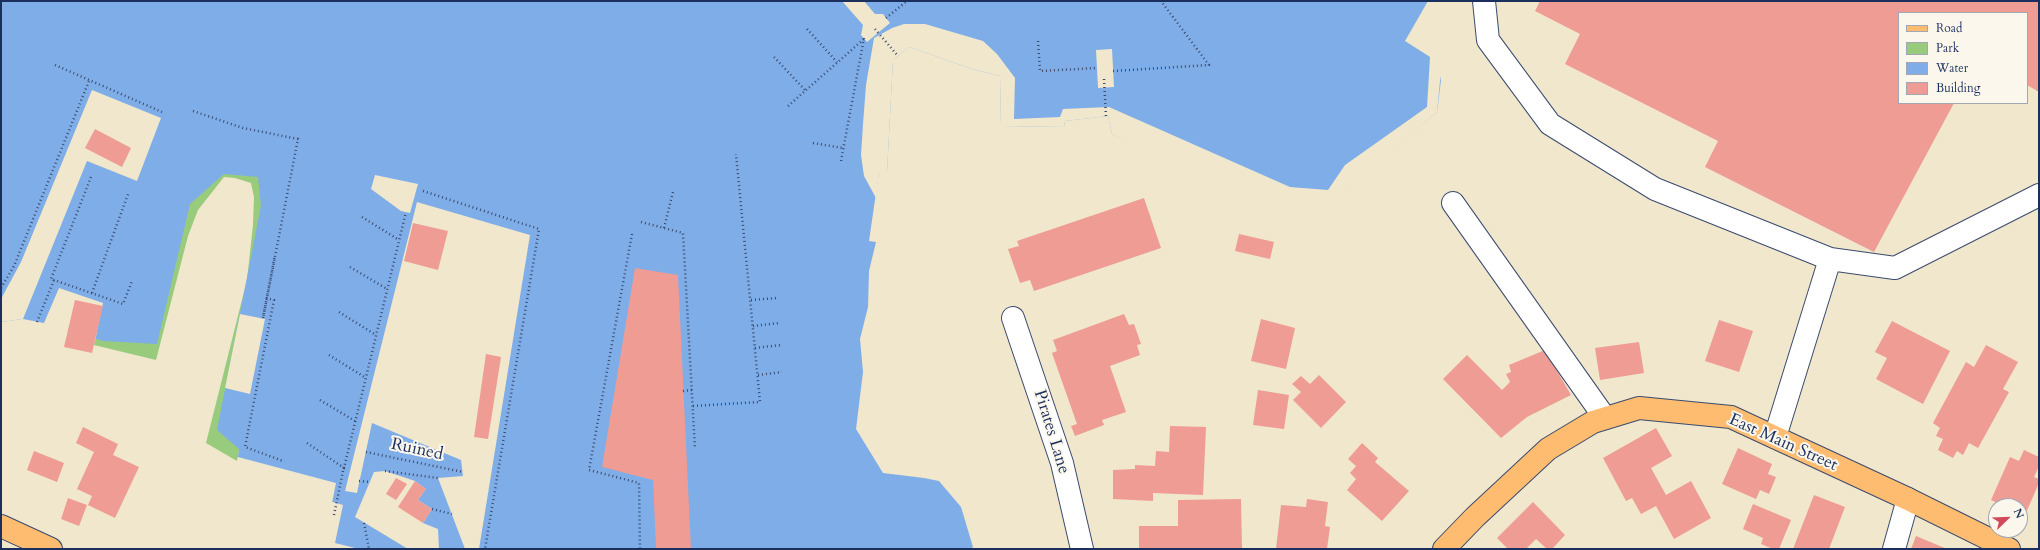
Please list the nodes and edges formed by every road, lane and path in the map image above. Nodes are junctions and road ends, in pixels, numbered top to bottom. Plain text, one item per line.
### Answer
1 (907, 1) edge
2 (1161, 1) edge
3 (1484, 1) edge
4 (886, 18) dead end
5 (807, 29) dead end
6 (876, 29) dead end
7 (1038, 41) dead end
8 (898, 56) dead end
9 (774, 57) dead end
10 (837, 62) junction
11 (55, 65) dead end
12 (1097, 68) dead end
13 (1113, 71) dead end
14 (1104, 79) dead end
15 (89, 81) junction
16 (806, 90) junction
17 (788, 106) dead end
18 (193, 111) dead end
19 (162, 112) dead end
20 (1106, 117) dead end
21 (813, 143) dead end
22 (843, 148) junction
23 (736, 154) dead end
24 (841, 161) dead end
25 (91, 177) dead end
26 (423, 191) dead end
27 (673, 192) dead end
28 (128, 194) dead end
29 (2039, 195) edge
30 (1453, 203) dead end
31 (406, 212) dead end
32 (362, 217) dead end
33 (641, 222) dead end
34 (664, 228) junction
35 (632, 234) dead end
36 (399, 240) junction
37 (275, 255) junction
38 (1830, 260) junction
39 (350, 267) dead end
40 (54, 280) junction
41 (132, 281) dead end
42 (1, 288) edge
43 (387, 289) junction
44 (92, 294) junction
45 (266, 298) junction
46 (777, 298) dead end
47 (751, 300) junction
48 (339, 312) dead end
49 (1013, 318) dead end
50 (37, 322) dead end
51 (779, 323) dead end
52 (753, 326) junction
53 (376, 335) junction
54 (781, 345) dead end
55 (755, 348) junction
56 (329, 355) dead end
57 (782, 372) dead end
58 (758, 375) junction
59 (366, 378) junction
60 (692, 390) junction
61 (682, 391) dead end
62 (320, 400) dead end
63 (693, 406) junction
64 (1605, 418) junction
65 (355, 421) junction
66 (352, 433) junction
67 (1775, 437) junction
68 (307, 443) dead end
69 (695, 449) dead end
70 (366, 452) dead end
71 (283, 461) dead end
72 (385, 471) dead end
73 (463, 472) dead end
74 (438, 478) dead end
75 (359, 481) dead end
76 (371, 482) dead end
77 (1908, 499) junction
78 (432, 509) dead end
79 (452, 514) dead end
80 (334, 515) dead end
81 (364, 523) dead end
82 (1, 526) edge
83 (51, 549) edge
84 (369, 549) edge
85 (485, 549) edge
86 (640, 549) edge
87 (1082, 549) edge
88 (1444, 549) edge
89 (1894, 549) edge
90 (2009, 549) edge

1 - 4 path
2 - 13 path
3 - 38 street
5 - 10 path
6 - 8 path
7 - 12 path
9 - 16 path
10 - 16 path
10 - 22 path
11 - 15 path
14 - 20 path
15 - 19 path
15 - 42 path
16 - 17 path
18 - 37 path
21 - 22 path
22 - 24 path
23 - 47 path
25 - 40 path
26 - 85 path
27 - 34 path
28 - 44 path
29 - 38 street
30 - 64 street
31 - 36 path
32 - 36 path
33 - 34 path
34 - 60 path
35 - 86 path
36 - 43 path
37 - 45 path
37 - 45 path, bridge
38 - 67 street
39 - 43 path
40 - 44 path
40 - 50 path
41 - 44 path
43 - 53 path
45 - 71 path
46 - 47 path
47 - 52 path
48 - 53 path
49 - 87 street, Pirates Lane
51 - 52 path
52 - 55 path
53 - 59 path
54 - 55 path
55 - 58 path
56 - 59 path
57 - 58 path
58 - 63 path
59 - 65 path
60 - 61 path
60 - 63 path
62 - 65 path
63 - 69 path
64 - 67 main road, East Main Street
64 - 88 main road, East Main Street
65 - 66 path
66 - 68 path
66 - 80 path
67 - 77 main road, East Main Street
70 - 73 path, Ruined
72 - 74 path
75 - 76 path
77 - 89 street
77 - 90 main road, East Main Street
78 - 79 path
81 - 84 path
82 - 83 main road

